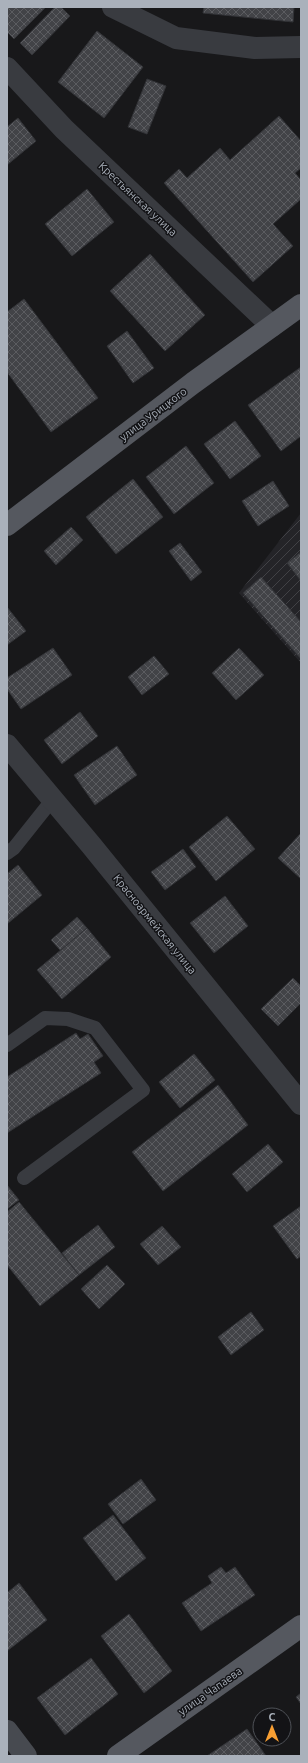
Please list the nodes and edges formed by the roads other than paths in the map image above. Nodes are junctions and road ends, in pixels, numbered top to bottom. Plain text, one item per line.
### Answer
1 (113, 7) edge
2 (301, 47) edge
3 (7, 68) edge
4 (301, 305) edge
5 (272, 326) junction
6 (7, 525) edge
7 (7, 745) edge
8 (53, 799) junction
9 (7, 853) edge
10 (7, 1045) edge
11 (301, 1104) edge
12 (24, 1178) dead end
13 (301, 1626) edge
14 (7, 1731) edge
15 (26, 1756) edge
16 (118, 1756) edge

1 - 2 street
3 - 5 street, Крестьянская улица
4 - 5 main road, улица Урицкого
5 - 6 main road, улица Урицкого
7 - 8 street, Красноармейская улица
8 - 9 lane
8 - 11 street, Красноармейская улица
10 - 12 lane
13 - 16 main road, улица Чапаева
14 - 15 street

